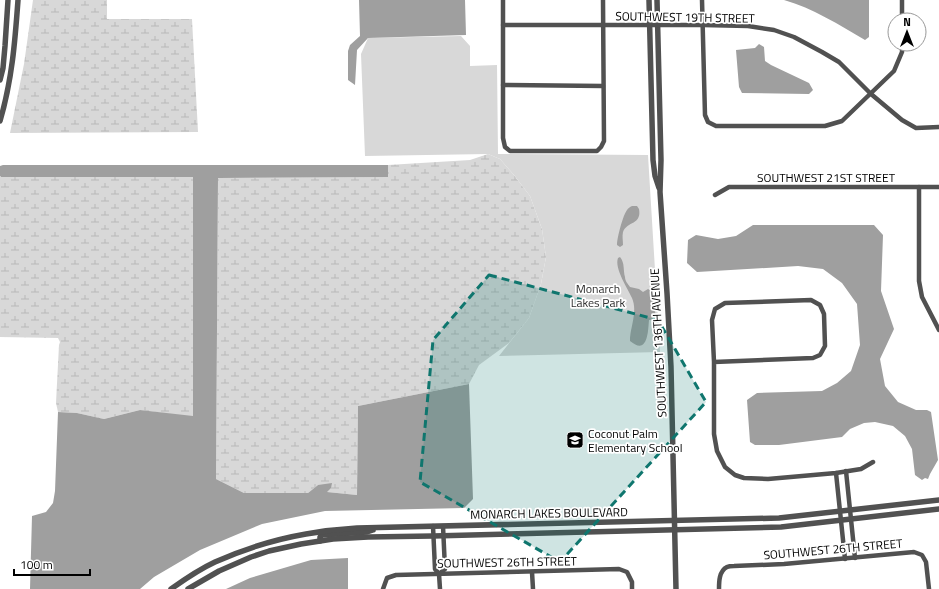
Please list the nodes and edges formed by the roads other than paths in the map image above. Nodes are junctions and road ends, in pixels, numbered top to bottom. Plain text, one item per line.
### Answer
1 (8, 0) edge
2 (18, 0) edge
3 (503, 0) edge
4 (603, 0) edge
5 (649, 0) edge
6 (657, 0) edge
7 (702, 0) edge
8 (902, 0) edge
9 (902, 12) edge
10 (503, 25) junction
11 (603, 25) junction
12 (649, 25) junction
13 (658, 25) junction
14 (703, 25) junction
15 (902, 52) edge
16 (0, 80) edge
17 (503, 85) junction
18 (603, 86) junction
19 (871, 94) junction
20 (0, 121) edge
21 (939, 127) edge
22 (919, 187) junction
23 (939, 187) edge
24 (660, 192) junction
25 (715, 194) dead end
26 (939, 330) edge
27 (714, 362) junction
28 (873, 462) dead end
29 (846, 471) junction
30 (836, 473) junction
31 (939, 500) edge
32 (939, 509) edge
33 (850, 510) junction
34 (840, 511) junction
35 (851, 519) junction
36 (841, 520) junction
37 (674, 521) junction
38 (432, 526) junction
39 (443, 526) junction
40 (379, 528) junction
41 (675, 530) junction
42 (433, 536) junction
43 (444, 536) junction
44 (320, 541) junction
45 (855, 558) junction
46 (845, 559) junction
47 (434, 562) junction
48 (445, 562) junction
49 (532, 572) junction
50 (439, 574) junction
51 (171, 589) edge
52 (188, 589) edge
53 (383, 589) edge
54 (440, 589) edge
55 (532, 589) edge
56 (632, 589) edge
57 (676, 589) edge
58 (719, 589) edge
59 (929, 589) edge

1 - 16 street
2 - 20 street
3 - 10 street
4 - 11 street
5 - 12 street, SOUTHWEST 136TH AVENUE
6 - 13 street, SOUTHWEST 136TH AVENUE
7 - 14 street
8 - 9 street
10 - 11 street, SOUTHWEST 19TH STREET
10 - 17 street
11 - 12 street, SOUTHWEST 19TH STREET
11 - 18 street
12 - 13 street, SOUTHWEST 19TH STREET
12 - 24 street, SOUTHWEST 136TH AVENUE
13 - 14 street, SOUTHWEST 19TH STREET
13 - 24 street, SOUTHWEST 136TH AVENUE
14 - 19 street, SOUTHWEST 19TH STREET
14 - 19 street
15 - 19 street
17 - 18 street
17 - 18 street
19 - 21 street, SOUTHWEST 19TH STREET
22 - 23 street, SOUTHWEST 21ST STREET
22 - 25 street, SOUTHWEST 21ST STREET
22 - 26 street
24 - 37 street, SOUTHWEST 136TH AVENUE
27 - 27 street
27 - 30 street
28 - 29 street
29 - 30 street
29 - 33 street
30 - 34 street
31 - 33 street, MONARCH LAKES BOULEVARD
32 - 35 street, MONARCH LAKES BOULEVARD
33 - 34 street, MONARCH LAKES BOULEVARD
33 - 35 street
34 - 36 street
34 - 37 street, MONARCH LAKES BOULEVARD
35 - 36 street, MONARCH LAKES BOULEVARD
35 - 45 street
36 - 41 street, MONARCH LAKES BOULEVARD
36 - 46 street
37 - 39 street, MONARCH LAKES BOULEVARD
37 - 41 street, SOUTHWEST 136TH AVENUE
38 - 39 street, MONARCH LAKES BOULEVARD
38 - 40 street, MONARCH LAKES BOULEVARD
38 - 42 street
39 - 43 street
40 - 44 street
40 - 51 street, MONARCH LAKES BOULEVARD
41 - 43 street, MONARCH LAKES BOULEVARD
41 - 57 street, SOUTHWEST 136TH AVENUE
42 - 43 street, MONARCH LAKES BOULEVARD
42 - 44 street, MONARCH LAKES BOULEVARD
42 - 47 street
43 - 48 street
44 - 52 street, MONARCH LAKES BOULEVARD
45 - 46 street, SOUTHWEST 26TH STREET
45 - 59 street, SOUTHWEST 26TH STREET
46 - 58 street, SOUTHWEST 26TH STREET
47 - 48 street
47 - 50 street
48 - 50 street
49 - 50 street, SOUTHWEST 26TH STREET
49 - 55 street
49 - 56 street, SOUTHWEST 26TH STREET
50 - 53 street, SOUTHWEST 26TH STREET
50 - 54 street

